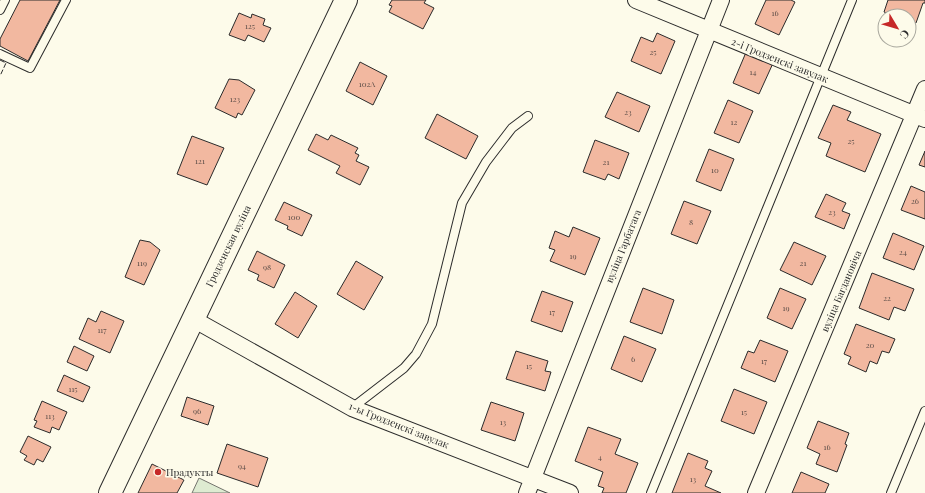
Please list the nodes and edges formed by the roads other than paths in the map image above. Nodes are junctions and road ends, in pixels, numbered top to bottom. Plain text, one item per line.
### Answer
1 (5, 0) edge
2 (66, 0) edge
3 (346, 0) edge
4 (636, 0) edge
5 (721, 0) edge
6 (852, 0) edge
7 (0, 10) edge
8 (708, 30) junction
9 (0, 54) edge
10 (821, 76) junction
11 (925, 89) edge
12 (528, 116) dead end
13 (920, 117) edge
14 (193, 319) junction
15 (352, 408) junction
16 (925, 411) edge
17 (532, 477) junction
18 (110, 493) edge
19 (527, 493) edge
20 (570, 493) edge
21 (651, 493) edge
22 (756, 493) edge
23 (891, 493) edge

1 - 7 lane
2 - 9 lane
3 - 14 street, Гродзенская вуліца
4 - 8 street, 2-і Гродзенскі завулак
5 - 8 street, вуліца Гарбатага
6 - 10 lane
8 - 10 street, 2-і Гродзенскі завулак
8 - 17 street, вуліца Гарбатага
10 - 13 street, 2-і Гродзенскі завулак
10 - 21 lane
11 - 13 street, вуліца Багдановіча
12 - 15 lane
13 - 22 street, вуліца Багдановіча
14 - 15 street, 1-ы Гродзенскі завулак
14 - 18 street, Гродзенская вуліца
15 - 17 street, 1-ы Гродзенскі завулак
16 - 23 lane
17 - 19 street, вуліца Гарбатага
17 - 20 street, 1-ы Гродзенскі завулак

